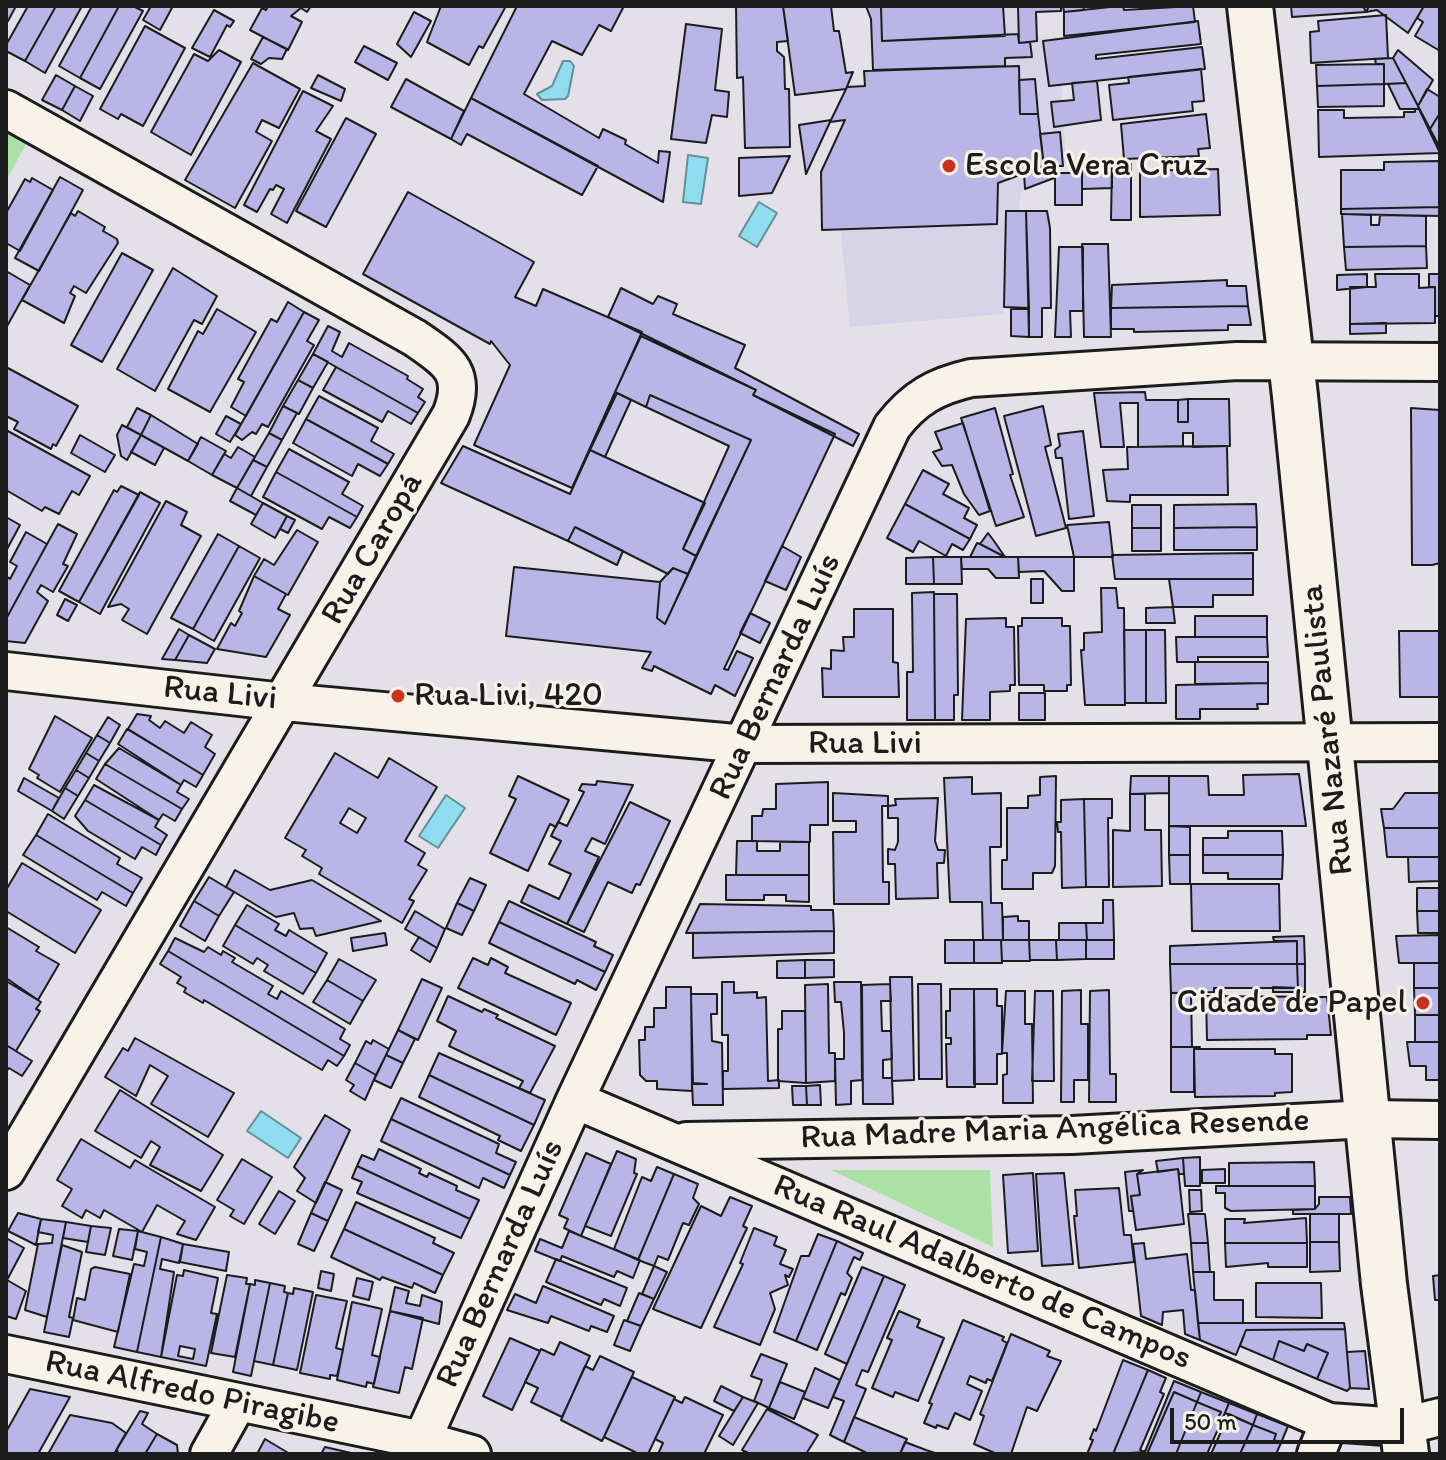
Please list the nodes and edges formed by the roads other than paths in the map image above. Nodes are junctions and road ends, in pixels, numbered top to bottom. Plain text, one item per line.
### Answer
1 (1250, 6) edge
2 (6, 109) edge
3 (1291, 360) junction
4 (1440, 362) edge
5 (6, 671) edge
6 (284, 702) junction
7 (1440, 742) edge
8 (1330, 743) junction
9 (746, 744) junction
10 (575, 1100) junction
11 (1368, 1119) junction
12 (1440, 1120) edge
13 (671, 1141) junction
14 (6, 1171) edge
15 (6, 1354) edge
16 (237, 1404) junction
17 (1415, 1433) edge
18 (1323, 1438) edge
19 (422, 1440) junction
20 (209, 1454) edge
21 (472, 1454) edge

1 - 3 street, Rua Nazaré Paulista
2 - 6 street, Rua Caropá
3 - 4 street, Rua Bernarda Luís
3 - 8 street, Rua Nazaré Paulista
3 - 9 street, Rua Bernarda Luís
5 - 6 street, Rua Livi
6 - 9 street, Rua Livi
6 - 14 street, Rua Caropá
7 - 8 street, Rua Livi
8 - 9 street, Rua Livi
8 - 11 street, Rua Nazaré Paulista
9 - 10 street, Rua Bernarda Luís
10 - 13 street, Rua Raul Adalberto de Campos
10 - 19 street, Rua Bernarda Luís
11 - 12 street, Rua Madre Maria Angélica Resende
11 - 13 street, Rua Madre Maria Angélica Resende
11 - 17 street, Rua Nazaré Paulista
13 - 18 street, Rua Raul Adalberto de Campos
15 - 16 street, Rua Alfredo Piragibe
16 - 19 street, Rua Alfredo Piragibe
16 - 20 street
17 - 18 street, Rua Raul Adalberto de Campos
19 - 21 street, Rua Alfredo Piragibe

